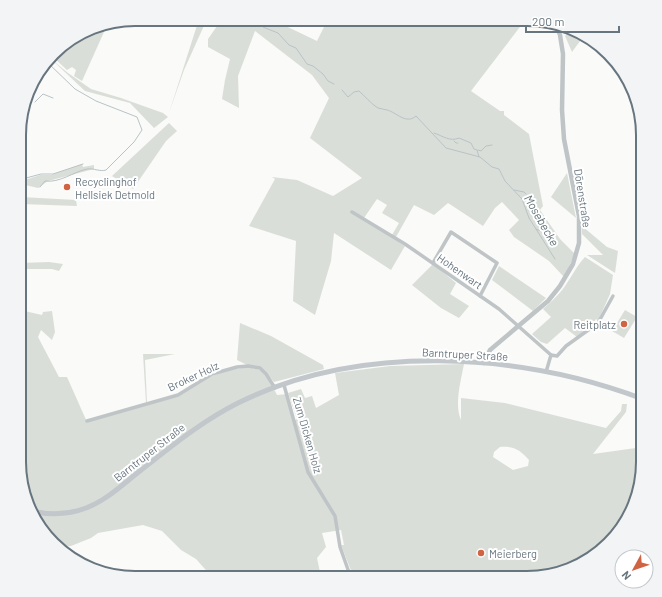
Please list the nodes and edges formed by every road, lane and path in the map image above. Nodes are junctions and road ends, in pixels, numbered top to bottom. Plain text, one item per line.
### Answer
1 (558, 31) edge
2 (352, 212) dead end
3 (433, 263) junction
4 (480, 296) junction
5 (613, 296) dead end
6 (519, 327) junction
7 (551, 355) junction
8 (484, 363) junction
9 (546, 372) junction
10 (284, 385) junction
11 (275, 388) junction
12 (636, 397) edge
13 (87, 421) dead end
14 (39, 512) edge
15 (349, 571) edge

1 - 6 street, Dörenstraße
2 - 3 street, Hohenwart
3 - 4 street, Hohenwart
3 - 4 street
4 - 6 street, Hohenwart
5 - 7 street
6 - 7 street, Hohenwart
6 - 8 street, Dörenstraße
7 - 9 street
8 - 9 main road, Barntruper Straße
8 - 10 main road, Barntruper Straße
9 - 12 main road, Barntruper Straße
10 - 11 main road, Barntruper Straße
10 - 15 street, Zum Dicken Holz
11 - 13 street, Broker Holz
11 - 14 main road, Barntruper Straße

